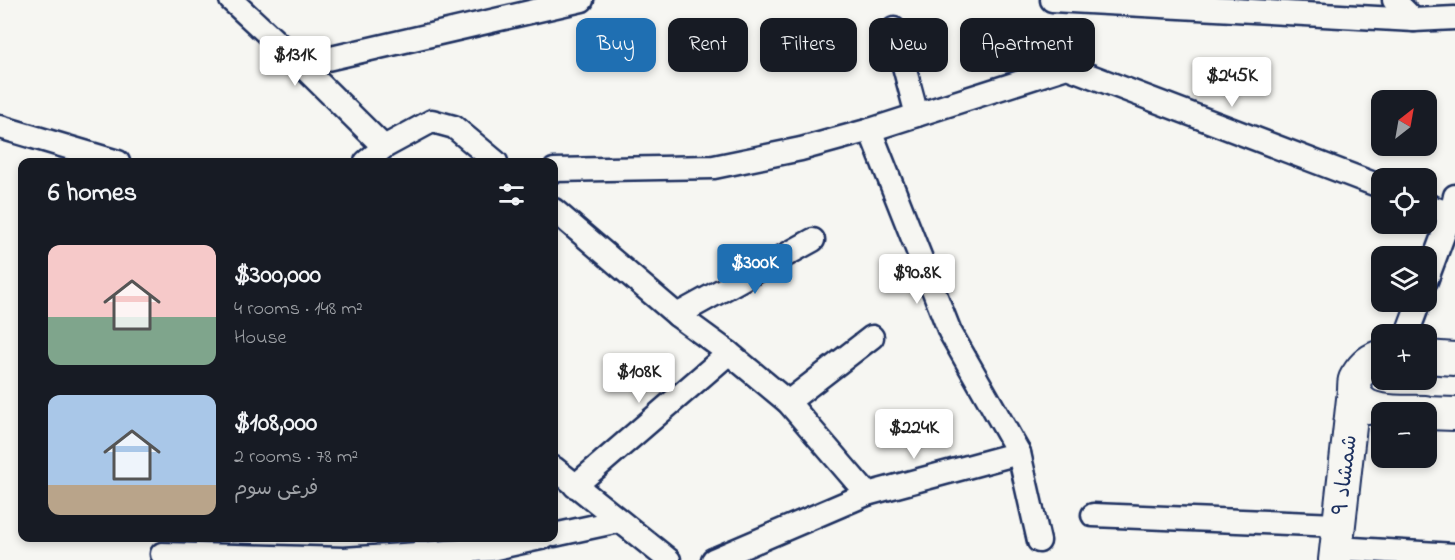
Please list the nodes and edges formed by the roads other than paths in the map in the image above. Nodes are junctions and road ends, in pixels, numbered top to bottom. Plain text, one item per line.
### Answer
1 (231, 0) edge
2 (582, 0) edge
3 (1053, 0) edge
4 (1394, 0) edge
5 (1455, 18) edge
6 (1414, 20) junction
7 (301, 65) junction
8 (906, 72) edge
9 (917, 115) junction
10 (0, 127) edge
11 (870, 130) junction
12 (384, 147) junction
13 (105, 158) edge
14 (371, 158) edge
15 (491, 158) edge
16 (558, 170) edge
17 (1371, 183) edge
18 (1437, 204) edge
19 (1453, 205) edge
20 (558, 213) edge
21 (813, 240) dead end
22 (1437, 250) edge
23 (677, 315) junction
24 (873, 336) dead end
25 (729, 353) junction
26 (1437, 358) edge
27 (1455, 359) edge
28 (1371, 360) edge
29 (1354, 390) junction
30 (788, 402) junction
31 (1371, 407) edge
32 (1437, 413) edge
33 (1455, 414) edge
34 (1019, 453) junction
35 (558, 471) edge
36 (575, 486) junction
37 (867, 494) junction
38 (1093, 514) dead end
39 (619, 520) junction
40 (558, 534) edge
41 (1039, 540) dead end
42 (522, 542) edge
43 (1336, 544) edge
44 (162, 554) dead end
45 (1455, 555) edge
46 (669, 560) edge
47 (713, 560) edge

1 - 7 street
2 - 7 street
3 - 6 street
4 - 6 street
5 - 6 street
7 - 12 street
8 - 9 street
9 - 11 street
9 - 17 street
10 - 13 street
11 - 16 street
11 - 34 street
12 - 14 street
12 - 15 street
18 - 19 street
19 - 22 street
20 - 23 street
21 - 23 street
23 - 25 street
24 - 30 street
25 - 30 street
25 - 36 street
26 - 27 main road
28 - 29 main road, شمشاد ۹
29 - 31 main road
29 - 43 main road, شمشاد ۹
30 - 37 street
32 - 33 main road
34 - 37 street
34 - 41 street
35 - 36 street
36 - 39 street
37 - 47 street
38 - 43 street
39 - 40 street
39 - 46 street
42 - 44 street
43 - 45 street

